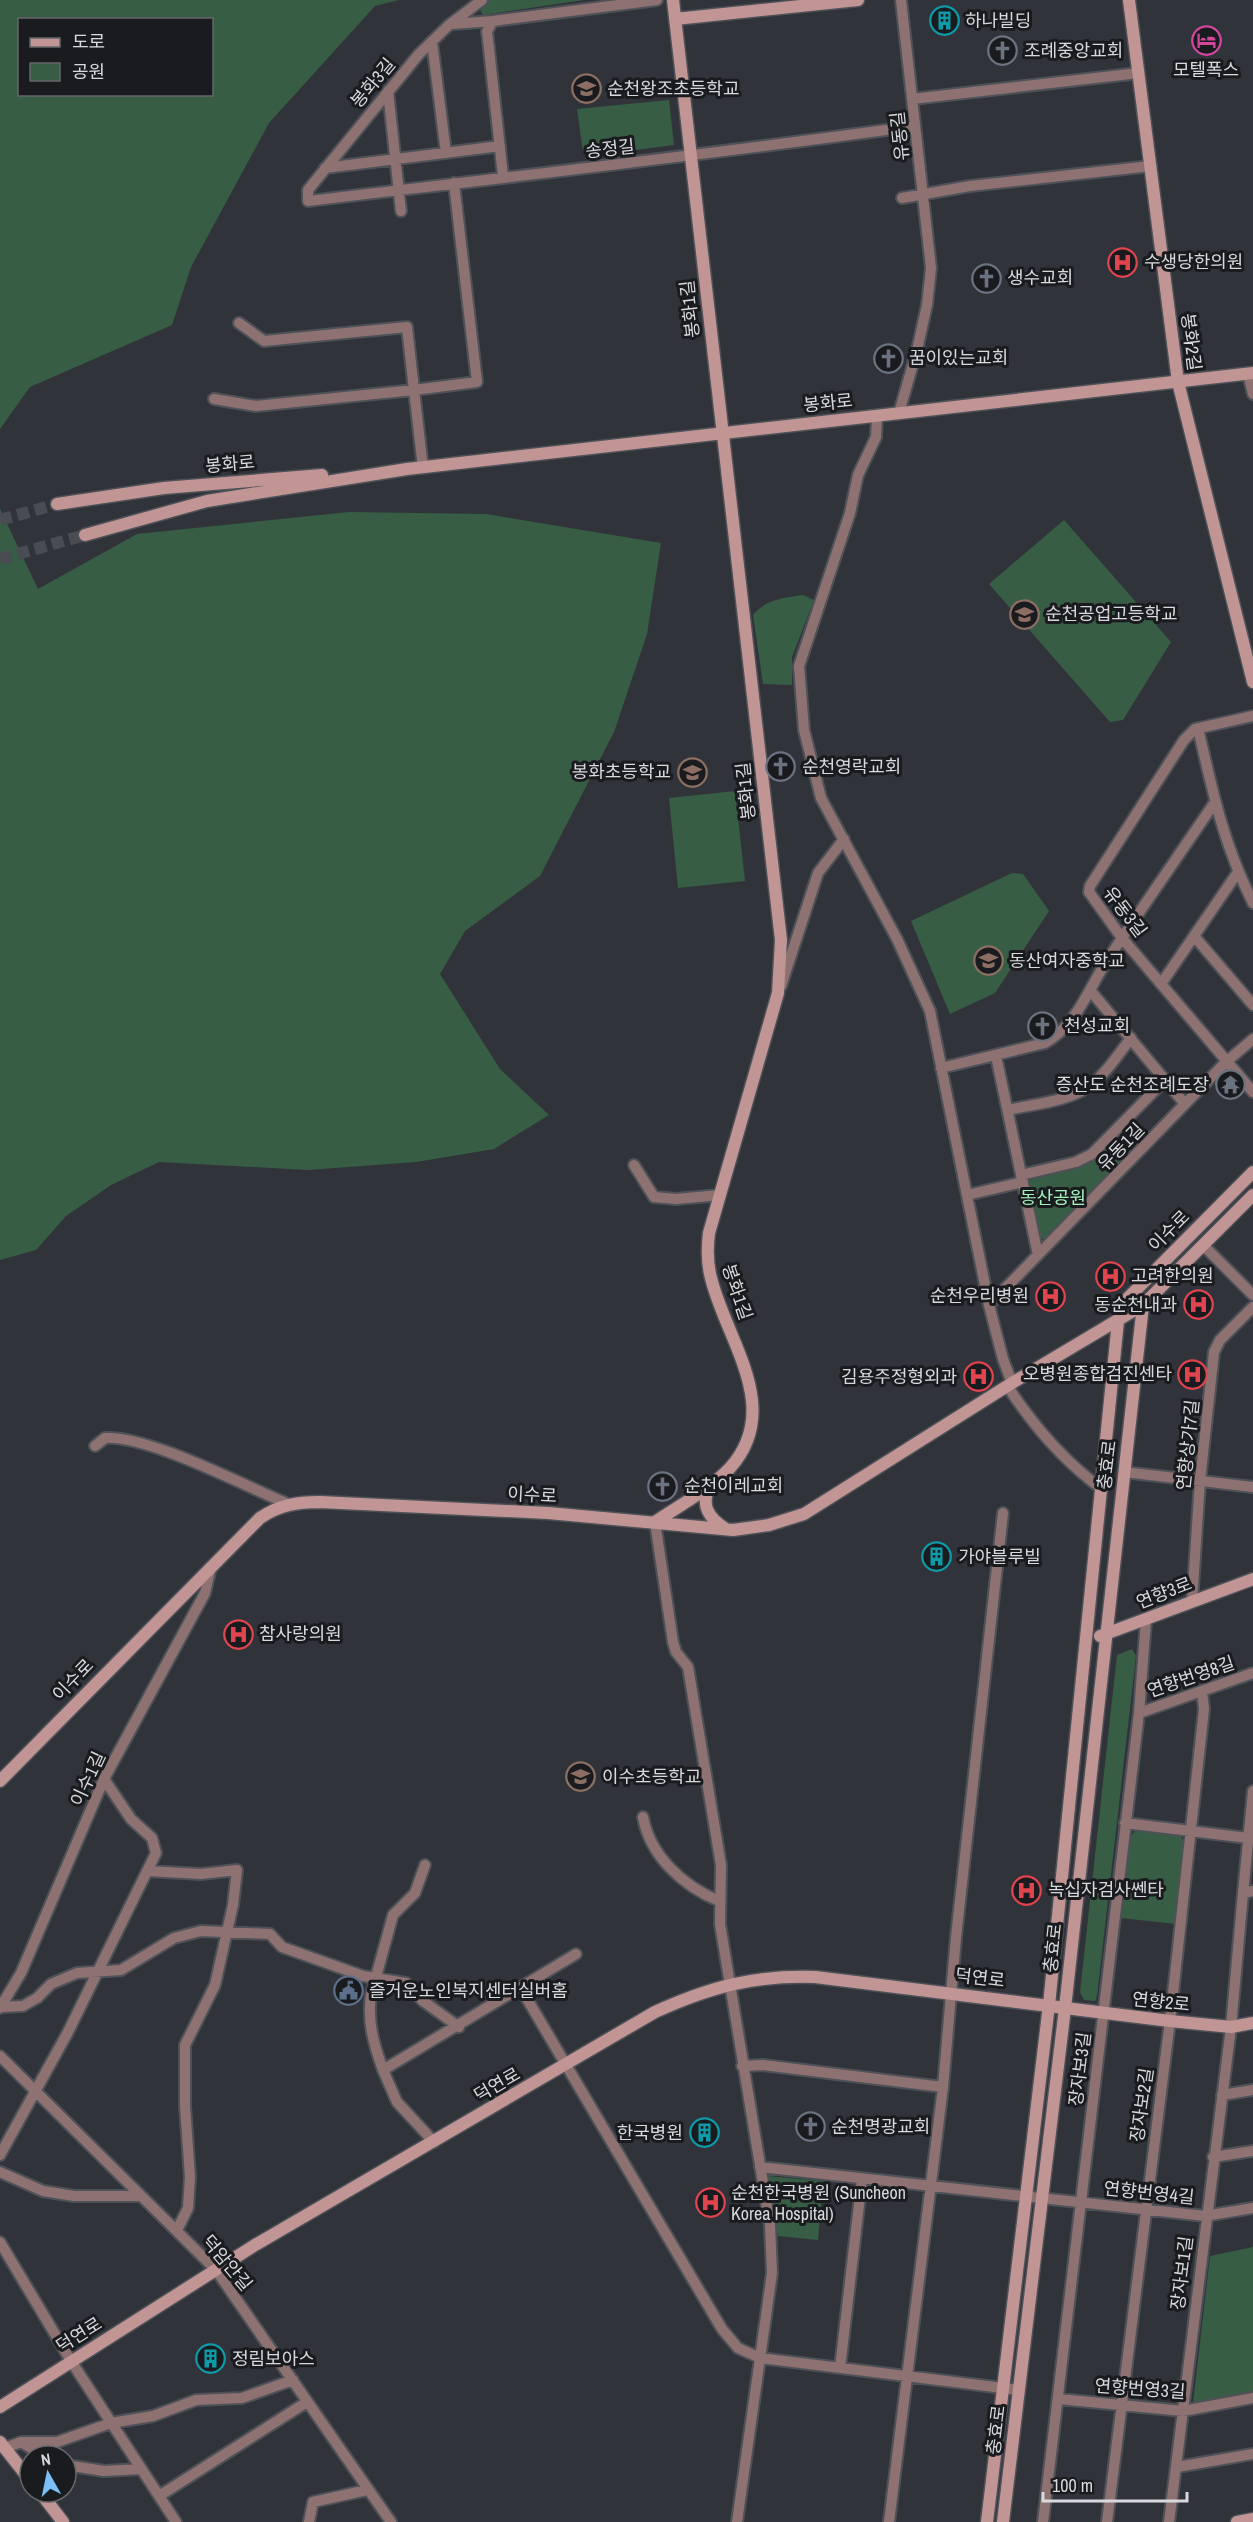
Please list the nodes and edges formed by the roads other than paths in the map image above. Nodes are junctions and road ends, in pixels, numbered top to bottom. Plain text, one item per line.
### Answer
1 (482, 0) edge
2 (657, 0) edge
3 (673, 0) edge
4 (858, 0) edge
5 (901, 0) edge
6 (1129, 0) edge
7 (638, 1) edge
8 (590, 4) edge
9 (675, 19) junction
10 (493, 21) junction
11 (449, 25) junction
12 (432, 42) junction
13 (1139, 73) junction
14 (388, 91) junction
15 (912, 99) junction
16 (915, 126) junction
17 (500, 146) junction
18 (446, 153) junction
19 (693, 156) junction
20 (395, 159) junction
21 (1151, 166) junction
22 (325, 168) junction
23 (504, 176) junction
24 (454, 183) junction
25 (398, 190) junction
26 (923, 193) junction
27 (902, 198) dead end
28 (308, 201) joint
29 (401, 211) dead end
30 (239, 322) dead end
31 (1251, 374) edge
32 (1178, 382) junction
33 (414, 390) junction
34 (1253, 394) edge
35 (214, 399) dead end
36 (899, 413) junction
37 (877, 416) junction
38 (722, 433) junction
39 (423, 468) junction
40 (407, 470) junction
41 (57, 504) tunnel mouth
42 (86, 535) tunnel mouth
43 (1253, 682) edge
44 (1253, 716) edge
45 (1198, 728) junction
46 (1215, 802) junction
47 (844, 840) junction
48 (1238, 872) junction
49 (1253, 903) edge
50 (1194, 936) junction
51 (1122, 938) junction
52 (1161, 984) junction
53 (1090, 990) junction
54 (778, 993) junction
55 (1253, 1005) edge
56 (1131, 1038) junction
57 (1253, 1039) edge
58 (996, 1056) junction
59 (1226, 1062) junction
60 (941, 1068) junction
61 (1166, 1080) junction
62 (1253, 1092) edge
63 (1185, 1104) junction
64 (1008, 1110) junction
65 (634, 1165) dead end
66 (1253, 1172) edge
67 (1022, 1178) junction
68 (720, 1195) junction
69 (968, 1195) junction
70 (1253, 1195) edge
71 (1204, 1246) junction
72 (1038, 1255) junction
73 (1253, 1295) edge
74 (989, 1305) junction
75 (1143, 1305) junction
76 (1253, 1307) edge
77 (1118, 1321) junction
78 (1090, 1338) junction
79 (1113, 1356) junction
80 (1010, 1385) junction
81 (96, 1446) dead end
82 (1124, 1472) junction
83 (1200, 1481) junction
84 (710, 1485) junction
85 (1253, 1487) edge
86 (1102, 1489) junction
87 (288, 1504) junction
88 (1003, 1513) dead end
89 (655, 1522) junction
90 (727, 1530) junction
91 (211, 1568) junction
92 (1253, 1578) edge
93 (1192, 1602) junction
94 (1146, 1620) junction
95 (1105, 1635) junction
96 (1087, 1638) junction
97 (1253, 1673) edge
98 (1202, 1692) junction
99 (1139, 1713) junction
100 (104, 1779) junction
101 (0, 1781) edge
102 (1253, 1791) edge
103 (643, 1816) dead end
104 (1125, 1823) junction
105 (1191, 1832) junction
106 (1248, 1838) junction
107 (425, 1865) dead end
108 (147, 1871) junction
109 (1248, 1892) edge
110 (719, 1901) junction
111 (227, 1932) junction
112 (576, 1954) dead end
113 (96, 1972) junction
114 (376, 1978) junction
115 (729, 1983) junction
116 (520, 1987) junction
117 (952, 1993) junction
118 (1049, 2005) junction
119 (0, 2007) edge
120 (1065, 2008) junction
121 (1103, 2014) junction
122 (1170, 2021) junction
123 (1253, 2023) edge
124 (459, 2027) junction
125 (1231, 2027) junction
126 (0, 2056) edge
127 (567, 2065) junction
128 (742, 2066) junction
129 (383, 2070) junction
130 (943, 2087) junction
131 (36, 2090) junction
132 (1253, 2090) edge
133 (1222, 2095) junction
134 (434, 2142) junction
135 (1253, 2151) edge
136 (0, 2155) edge
137 (1213, 2157) junction
138 (760, 2167) junction
139 (0, 2172) edge
140 (862, 2179) junction
141 (932, 2186) junction
142 (141, 2196) junction
143 (1025, 2196) junction
144 (1041, 2197) junction
145 (1082, 2202) junction
146 (1145, 2209) junction
147 (1253, 2210) edge
148 (1205, 2216) junction
149 (177, 2230) junction
150 (0, 2242) edge
151 (216, 2270) junction
152 (760, 2358) junction
153 (71, 2361) junction
154 (840, 2368) junction
155 (907, 2377) junction
156 (293, 2380) junction
157 (1002, 2388) junction
158 (1019, 2390) junction
159 (1253, 2398) edge
160 (1059, 2399) junction
161 (308, 2402) junction
162 (1121, 2405) junction
163 (0, 2407) edge
164 (1183, 2412) junction
165 (111, 2423) junction
166 (21, 2442) junction
167 (24, 2444) edge
168 (2, 2445) edge
169 (1253, 2454) edge
170 (18, 2465) edge
171 (78, 2467) edge
172 (1177, 2467) junction
173 (141, 2469) junction
174 (368, 2490) junction
175 (159, 2496) junction
176 (49, 2504) edge
177 (1253, 2519) edge
178 (63, 2522) edge
179 (176, 2522) edge
180 (309, 2522) edge
181 (391, 2522) edge
182 (737, 2522) edge
183 (890, 2522) edge
184 (987, 2522) edge
185 (1003, 2522) edge
186 (1043, 2522) edge
187 (1107, 2522) edge
188 (1169, 2522) edge
189 (1238, 2522) edge

1 - 11 street, 봉화3길
2 - 7 street
3 - 9 main road, 봉화1길
4 - 9 main road
5 - 15 street, 유동길
6 - 13 main road, 봉화2길
7 - 8 street
8 - 10 street
9 - 19 main road, 봉화1길
10 - 11 street
10 - 17 street
11 - 12 street, 봉화3길
12 - 14 street, 봉화3길
12 - 18 street
13 - 15 street
13 - 21 main road, 봉화2길
14 - 20 street
14 - 22 street, 봉화3길
15 - 16 street, 유동길
16 - 19 street, 송정길
16 - 26 street, 유동길
17 - 18 street
17 - 23 street
18 - 20 street
19 - 23 street, 송정길
19 - 38 main road, 봉화1길
20 - 22 street
20 - 25 street
21 - 26 street
21 - 32 main road, 봉화2길
22 - 28 street, 봉화3길
23 - 24 street, 송정길
24 - 25 street, 송정길
24 - 33 street
25 - 28 street, 송정길
25 - 29 street
26 - 27 street
26 - 36 street, 유동길
30 - 33 street
31 - 32 main road, 봉화로
31 - 34 street
32 - 36 main road, 봉화로
32 - 43 main road, 봉화2길
33 - 35 street
33 - 39 street
36 - 37 main road, 봉화로
37 - 38 main road, 봉화로
37 - 47 street, 충효로
38 - 39 main road, 봉화로
38 - 54 main road, 봉화1길
39 - 40 main road, 봉화로
40 - 41 main road, 봉화로
40 - 42 main road, 봉화로
44 - 45 street
45 - 46 street
45 - 51 street, 유동3길
46 - 48 street
46 - 51 street
47 - 54 street
47 - 60 street, 충효로
48 - 49 street
48 - 50 street
50 - 52 street
50 - 55 street
51 - 52 street, 유동3길
51 - 53 street
52 - 59 street, 유동3길
53 - 56 street
53 - 58 street
54 - 68 main road, 봉화1길
56 - 61 street
56 - 64 street
57 - 59 street, 유동1길
58 - 60 street
58 - 64 street
59 - 62 street, 유동3길
59 - 63 street, 유동1길
60 - 69 street, 충효로
61 - 63 street
61 - 67 street
63 - 72 street, 유동1길
64 - 67 street
65 - 68 street
66 - 77 main road, 이수로
67 - 69 street
67 - 72 street
68 - 84 main road, 봉화1길
69 - 74 street, 충효로
70 - 71 main road, 이수로
71 - 73 street
71 - 75 main road, 이수로
72 - 74 street, 유동1길
74 - 80 street, 충효로
75 - 77 main road, 이수로
75 - 82 main road, 충효로
76 - 83 street, 연향상가7길
77 - 78 main road, 이수로
77 - 79 main road, 충효로
78 - 79 main road
78 - 80 main road, 이수로
79 - 86 main road, 충효로
80 - 86 street, 충효로
80 - 90 main road, 이수로
81 - 87 street
82 - 83 street
82 - 95 main road, 충효로
83 - 85 street
83 - 93 street, 연향상가7길
84 - 89 main road, 봉화1길
84 - 90 main road
86 - 96 main road, 충효로
87 - 89 main road, 이수로
87 - 91 main road, 이수로
88 - 117 street
89 - 90 main road, 이수로
89 - 110 street
91 - 100 street, 이수1길
91 - 101 main road, 이수로
92 - 93 main road, 연향3로
93 - 94 main road, 연향3로
94 - 95 main road, 연향3로
94 - 99 street, 장자보3길
95 - 96 main road, 연향3로
95 - 120 main road, 충효로
96 - 118 main road, 충효로
97 - 98 street, 연향번영8길
98 - 99 street, 연향번영8길
98 - 105 street, 장자보2길
99 - 104 street, 장자보3길
100 - 108 street
100 - 119 street, 이수1길
102 - 106 street
103 - 110 street
104 - 105 street
104 - 121 street, 장자보3길
105 - 106 street
105 - 122 street, 장자보2길
106 - 109 street
107 - 114 street
108 - 111 street
108 - 113 street
109 - 125 street, 장자보1길
110 - 115 street
111 - 113 street
111 - 114 street
111 - 149 street
112 - 116 street
113 - 119 street
113 - 131 street
114 - 124 street
114 - 129 street
115 - 117 main road, 덕연로
115 - 127 main road, 덕연로
115 - 128 street
116 - 124 street
116 - 127 street
117 - 118 main road, 덕연로
117 - 130 street
118 - 120 main road, 덕연로
118 - 143 main road, 충효로
120 - 121 main road, 연향2로
120 - 144 main road, 충효로
121 - 122 main road, 연향2로
121 - 145 street, 장자보3길
122 - 125 main road, 연향2로
122 - 146 street, 장자보2길
123 - 125 main road, 연향2로
124 - 129 street
125 - 133 street, 장자보1길
126 - 131 street, 덕암안길
127 - 134 main road, 덕연로
127 - 152 street
128 - 130 street
128 - 138 street
129 - 134 street
130 - 141 street
131 - 136 street
131 - 142 street, 덕암안길
132 - 133 street
133 - 137 street, 장자보1길
134 - 151 main road, 덕연로
135 - 137 street
137 - 148 street, 장자보1길
138 - 140 street, 연향번영4길
138 - 152 street
139 - 142 street
140 - 141 street, 연향번영4길
140 - 154 street
141 - 143 street, 연향번영4길
141 - 155 street
142 - 149 street, 덕암안길
143 - 144 street, 연향번영4길
143 - 157 main road, 충효로
144 - 145 street, 연향번영4길
144 - 158 main road, 충효로
145 - 146 street, 연향번영4길
145 - 160 street, 장자보3길
146 - 148 street, 연향번영4길
146 - 162 street, 장자보2길
147 - 148 street, 연향번영4길
148 - 164 street, 장자보1길
149 - 151 street, 덕암안길
150 - 153 street
151 - 153 main road, 덕연로
151 - 156 street, 덕암안길
152 - 154 street
152 - 182 street
153 - 163 main road, 덕연로
153 - 165 street
154 - 155 street
155 - 157 street
155 - 183 street
156 - 161 street, 덕암안길
156 - 165 street
157 - 158 street
157 - 184 main road, 충효로
158 - 185 main road, 충효로
159 - 164 street, 연향번영3길
160 - 162 street, 연향번영3길
160 - 186 street, 장자보3길
161 - 174 street, 덕암안길
161 - 175 street
162 - 164 street, 연향번영3길
162 - 187 street, 장자보2길
164 - 172 street, 장자보1길
165 - 166 street
165 - 173 street
166 - 167 street
166 - 168 street
168 - 170 main road
169 - 172 street
171 - 173 street
172 - 188 street, 장자보1길
173 - 175 street
174 - 180 street
174 - 181 street, 덕암안길
175 - 179 street
176 - 178 main road
177 - 189 main road

